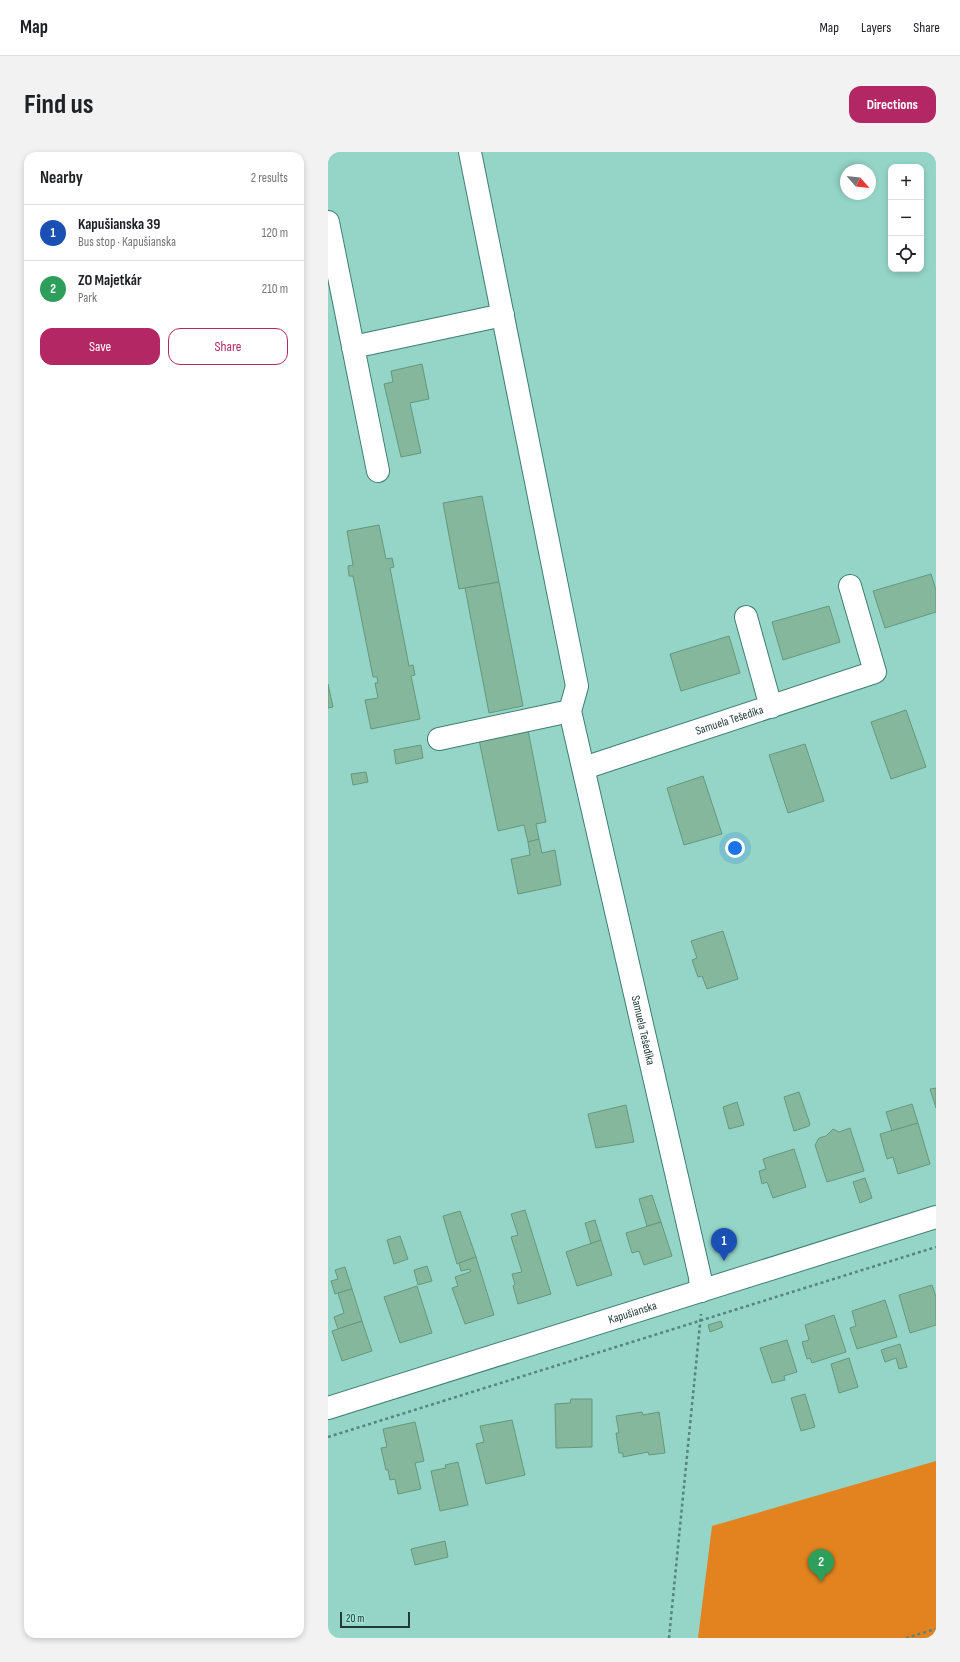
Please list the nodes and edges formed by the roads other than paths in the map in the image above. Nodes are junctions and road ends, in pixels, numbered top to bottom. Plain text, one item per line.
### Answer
1 (470, 152) edge
2 (328, 222) edge
3 (503, 315) junction
4 (353, 347) junction
5 (378, 471) dead end
6 (850, 586) dead end
7 (746, 617) dead end
8 (771, 707) junction
9 (570, 712) junction
10 (439, 739) dead end
11 (584, 768) junction
12 (936, 1217) edge
13 (702, 1291) junction
14 (328, 1408) edge

1 - 3 street
2 - 4 street
3 - 4 street
3 - 9 street
4 - 5 street
6 - 8 street, Samuela Tešedíka
7 - 8 street
8 - 11 street, Samuela Tešedíka
9 - 10 street
9 - 11 street, Samuela Tešedíka
11 - 13 street, Samuela Tešedíka
12 - 13 street, Kapušianska
13 - 14 street, Kapušianska

